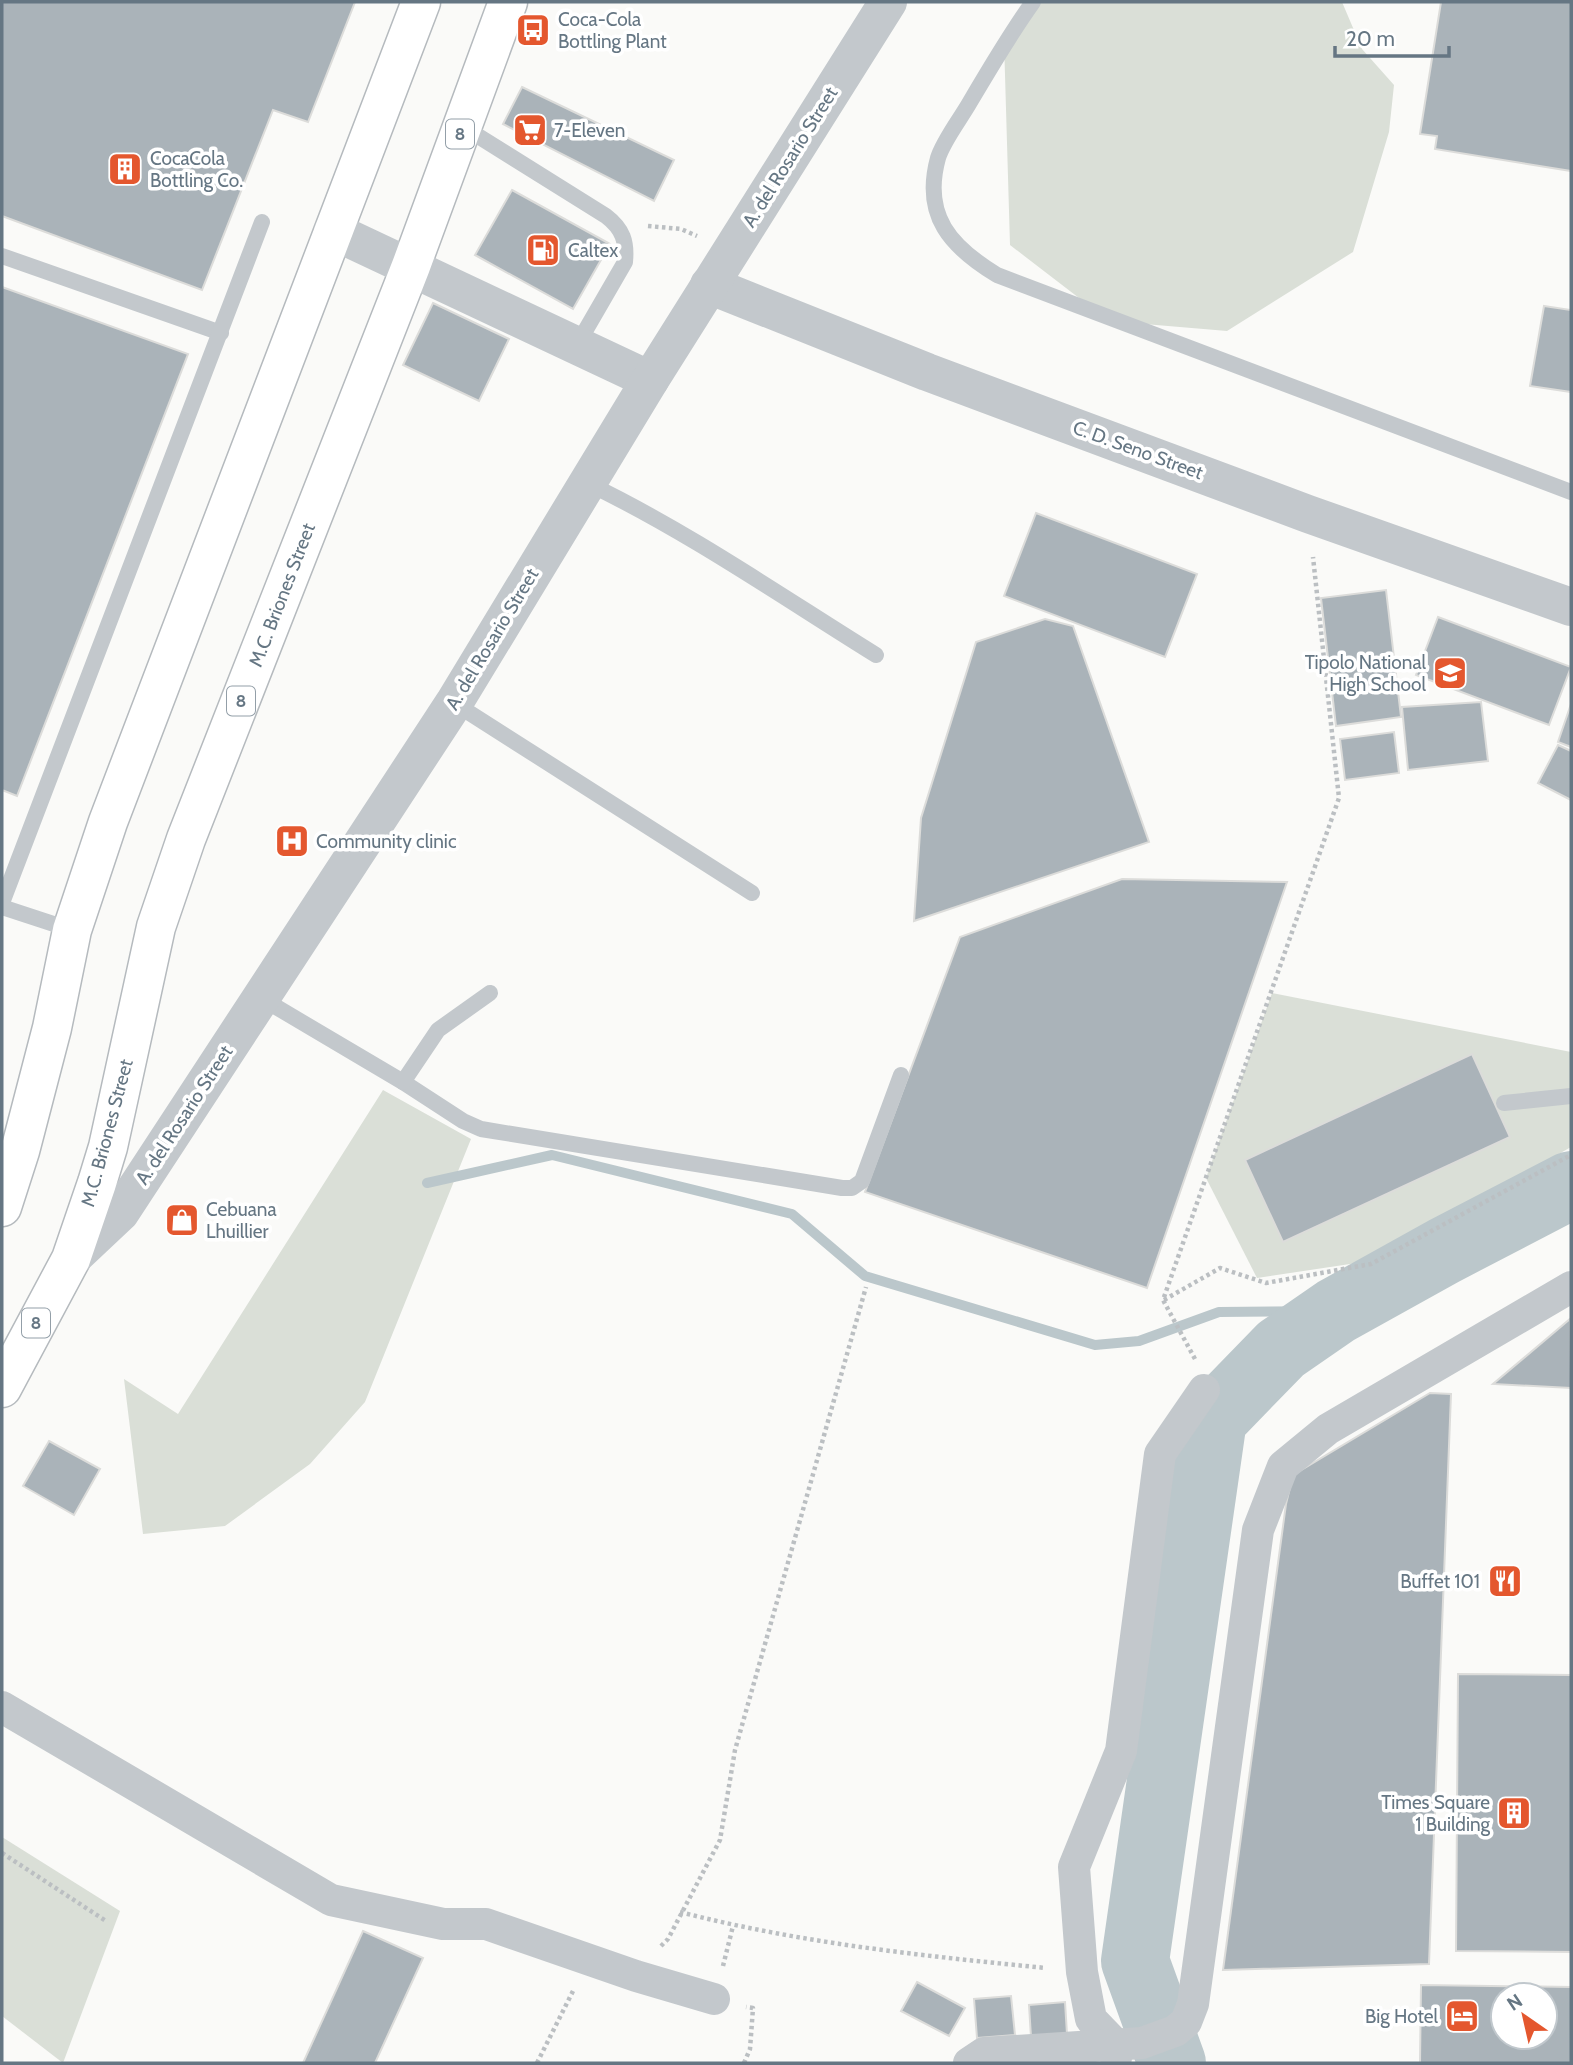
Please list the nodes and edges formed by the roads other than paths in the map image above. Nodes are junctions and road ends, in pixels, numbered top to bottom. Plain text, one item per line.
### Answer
1 (421, 2) edge
2 (508, 2) edge
3 (888, 2) edge
4 (1032, 2) edge
5 (462, 126) junction
6 (262, 222) dead end
7 (333, 231) junction
8 (2, 256) edge
9 (411, 267) junction
10 (709, 285) junction
11 (220, 333) junction
12 (577, 345) junction
13 (650, 380) junction
14 (587, 483) junction
15 (1571, 492) edge
16 (1571, 607) edge
17 (876, 655) dead end
18 (454, 703) junction
19 (752, 893) dead end
20 (2, 905) edge
21 (72, 930) junction
22 (490, 993) dead end
23 (261, 998) junction
24 (901, 1074) dead end
25 (403, 1082) junction
26 (1571, 1096) edge
27 (1504, 1103) dead end
28 (2, 1207) edge
29 (71, 1259) junction
30 (1571, 1287) edge
31 (2, 1388) edge
32 (1204, 1390) dead end
33 (2, 1707) edge
34 (714, 1999) dead end
35 (1125, 2051) edge
36 (968, 2063) edge

1 - 7 main road
2 - 5 main road, M.C. Briones Street / 8
3 - 10 street, A. del Rosario Street
4 - 15 lane
5 - 9 main road, M.C. Briones Street / 8
5 - 12 lane
6 - 11 lane
7 - 9 street
7 - 21 main road
8 - 11 lane
9 - 12 street
9 - 29 main road, M.C. Briones Street / 8
10 - 13 street, A. del Rosario Street
10 - 16 street, C. D. Seno Street
11 - 20 lane
12 - 13 street
13 - 14 street, A. del Rosario Street
14 - 17 lane
14 - 18 street, A. del Rosario Street
18 - 19 lane
18 - 23 street, A. del Rosario Street
20 - 21 lane
21 - 28 main road
22 - 25 lane
23 - 25 lane
23 - 29 street, A. del Rosario Street
24 - 25 lane
26 - 27 lane
29 - 31 main road, M.C. Briones Street / 8
30 - 35 street
32 - 35 street
33 - 34 street
35 - 36 street

